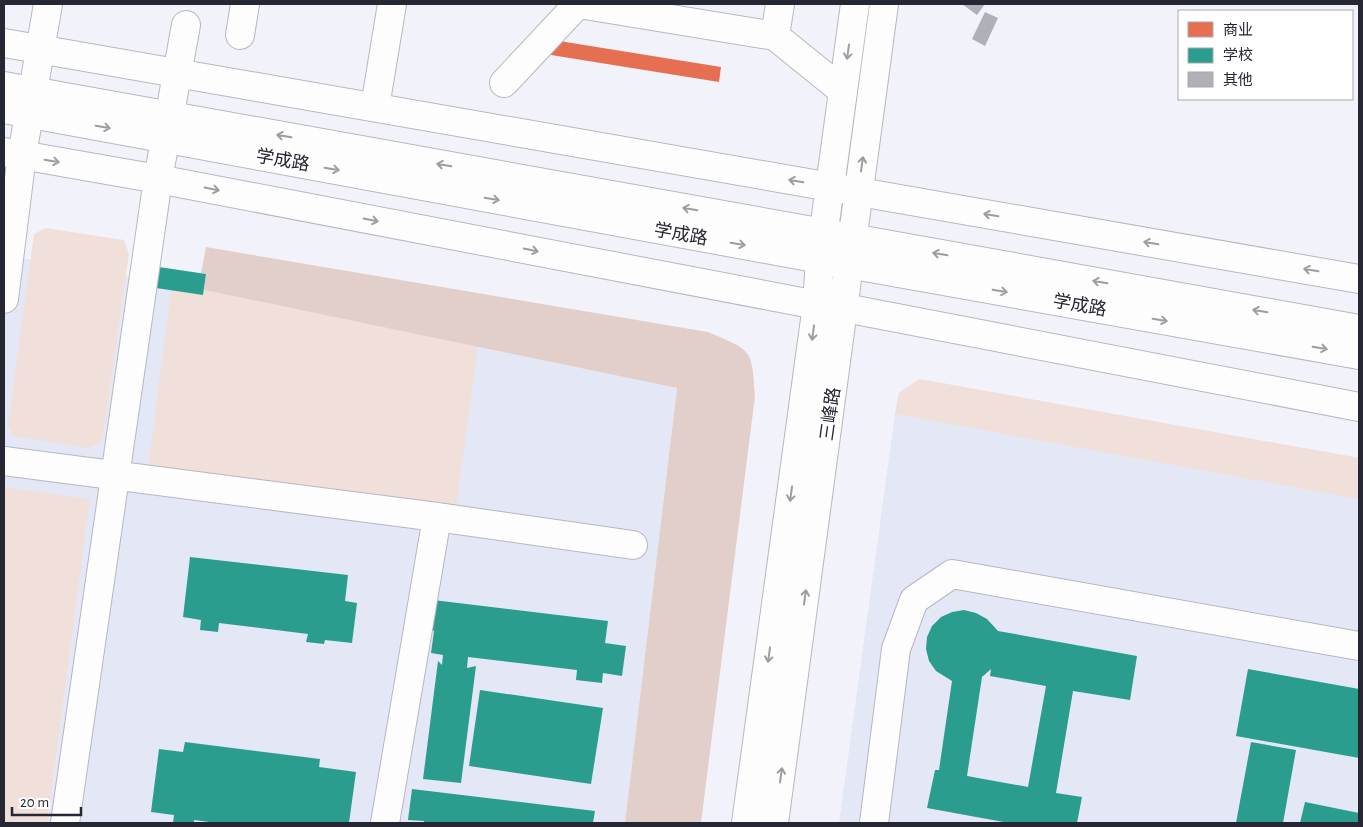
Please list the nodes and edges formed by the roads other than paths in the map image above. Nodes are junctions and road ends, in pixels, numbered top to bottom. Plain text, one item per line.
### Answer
1 (48, 4) edge
2 (245, 4) edge
3 (392, 4) edge
4 (578, 4) edge
5 (780, 4) edge
6 (855, 4) edge
7 (884, 4) edge
8 (186, 25) dead end
9 (240, 35) dead end
10 (775, 36) junction
11 (4, 43) edge
12 (40, 49) junction
13 (177, 73) junction
14 (504, 83) dead end
15 (4, 86) edge
16 (843, 91) junction
17 (22, 104) edge
18 (375, 107) junction
19 (167, 127) junction
20 (13, 154) edge
21 (158, 179) junction
22 (830, 187) junction
23 (859, 192) junction
24 (824, 233) junction
25 (852, 238) junction
26 (820, 259) junction
27 (849, 264) junction
28 (1359, 279) edge
29 (4, 295) edge
30 (817, 305) junction
31 (845, 308) junction
32 (1359, 329) edge
33 (1359, 355) edge
34 (1359, 408) edge
35 (4, 462) edge
36 (116, 477) junction
37 (437, 517) junction
38 (633, 545) dead end
39 (1359, 646) edge
40 (65, 823) edge
41 (385, 823) edge
42 (746, 823) edge
43 (774, 823) edge
44 (874, 823) edge

1 - 12 main road
2 - 9 main road
3 - 18 main road
4 - 10 main road
4 - 14 main road
5 - 10 main road
6 -> 16 main road, 三峰路
23 -> 7 main road, 三峰路
8 - 13 main road
10 - 16 main road
11 - 12 main road
12 - 13 main road
12 - 17 main road
13 - 18 main road
13 - 19 main road
15 - 17 main road, 学成路
16 - 22 main road, 三峰路
17 - 19 main road, 学成路
17 - 20 main road
22 -> 18 main road
19 - 21 main road
24 -> 19 main road, 学成路
19 -> 26 main road, 学成路
20 -> 21 main road
20 - 29 main road
21 -> 30 main road
21 - 36 main road
22 - 23 main road
22 - 24 main road, 三峰路
23 - 25 main road, 三峰路
28 -> 23 main road
24 - 25 main road, 学成路
24 - 26 main road, 三峰路
25 - 27 main road, 三峰路
32 -> 25 main road, 学成路
26 - 27 main road, 学成路
26 - 30 main road, 三峰路
27 - 31 main road, 三峰路
27 -> 33 main road, 学成路
30 - 31 main road
30 -> 42 main road, 三峰路
31 - 34 main road
43 -> 31 main road, 三峰路
35 - 36 main road
36 - 37 main road
36 - 40 main road
37 - 38 main road
37 - 41 main road
39 - 44 main road

